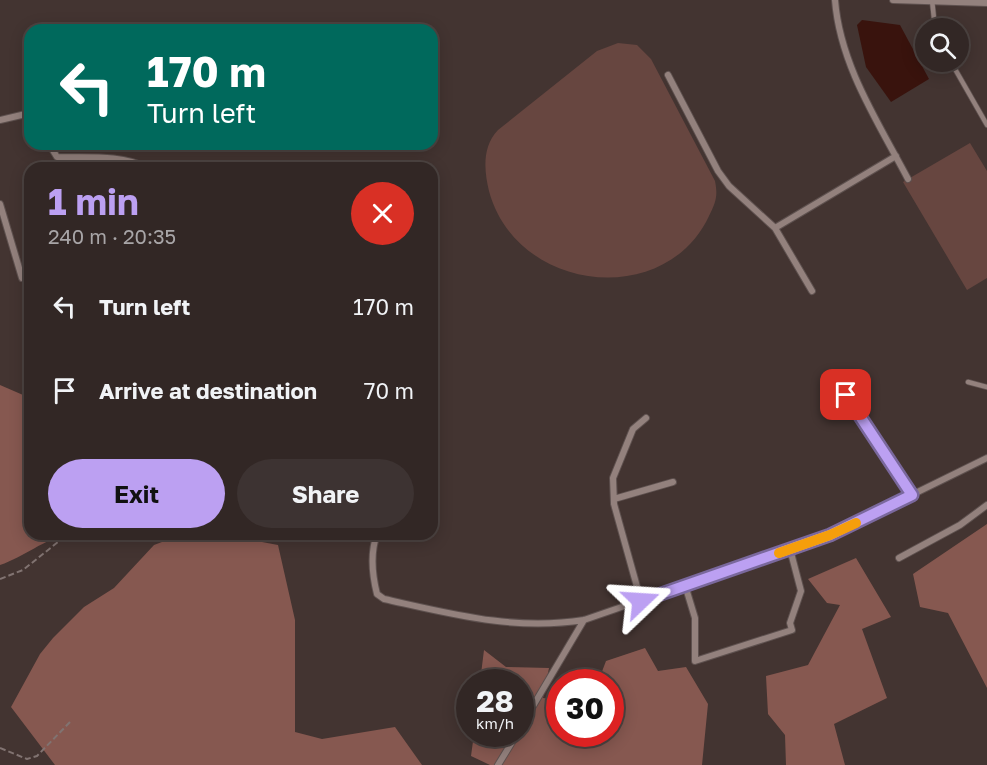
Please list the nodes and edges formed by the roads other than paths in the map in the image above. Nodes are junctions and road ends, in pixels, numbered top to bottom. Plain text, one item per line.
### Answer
1 (835, 0) edge
2 (893, 0) edge
3 (932, 1) edge
4 (987, 3) edge
5 (934, 18) edge
6 (957, 72) edge
7 (668, 75) dead end
8 (24, 114) edge
9 (0, 120) edge
10 (987, 125) edge
11 (53, 150) edge
12 (896, 156) junction
13 (134, 162) edge
14 (908, 179) dead end
15 (0, 204) edge
16 (775, 228) junction
17 (22, 278) road end
18 (812, 291) dead end
19 (968, 382) dead end
20 (987, 387) edge
21 (846, 395) dead end
22 (646, 418) dead end
23 (987, 458) edge
24 (673, 482) dead end
25 (912, 495) junction
26 (614, 499) junction
27 (987, 505) edge
28 (375, 540) edge
29 (790, 549) junction
30 (899, 558) dead end
31 (685, 585) junction
32 (641, 601) junction
33 (584, 620) junction
34 (534, 704) edge
35 (510, 747) edge
36 (498, 765) edge

1 - 12 street
2 - 3 street
3 - 4 street
3 - 5 lane
6 - 10 lane
7 - 16 street
8 - 9 street
11 - 13 street
12 - 14 street
12 - 16 street
15 - 17 street
16 - 18 street
19 - 20 lane
21 - 25 street
22 - 26 street
23 - 25 street
24 - 26 street
25 - 29 street
26 - 32 street
27 - 30 street
28 - 33 street
29 - 31 street
29 - 31 street
31 - 32 street
32 - 33 street
33 - 34 street
35 - 36 street

